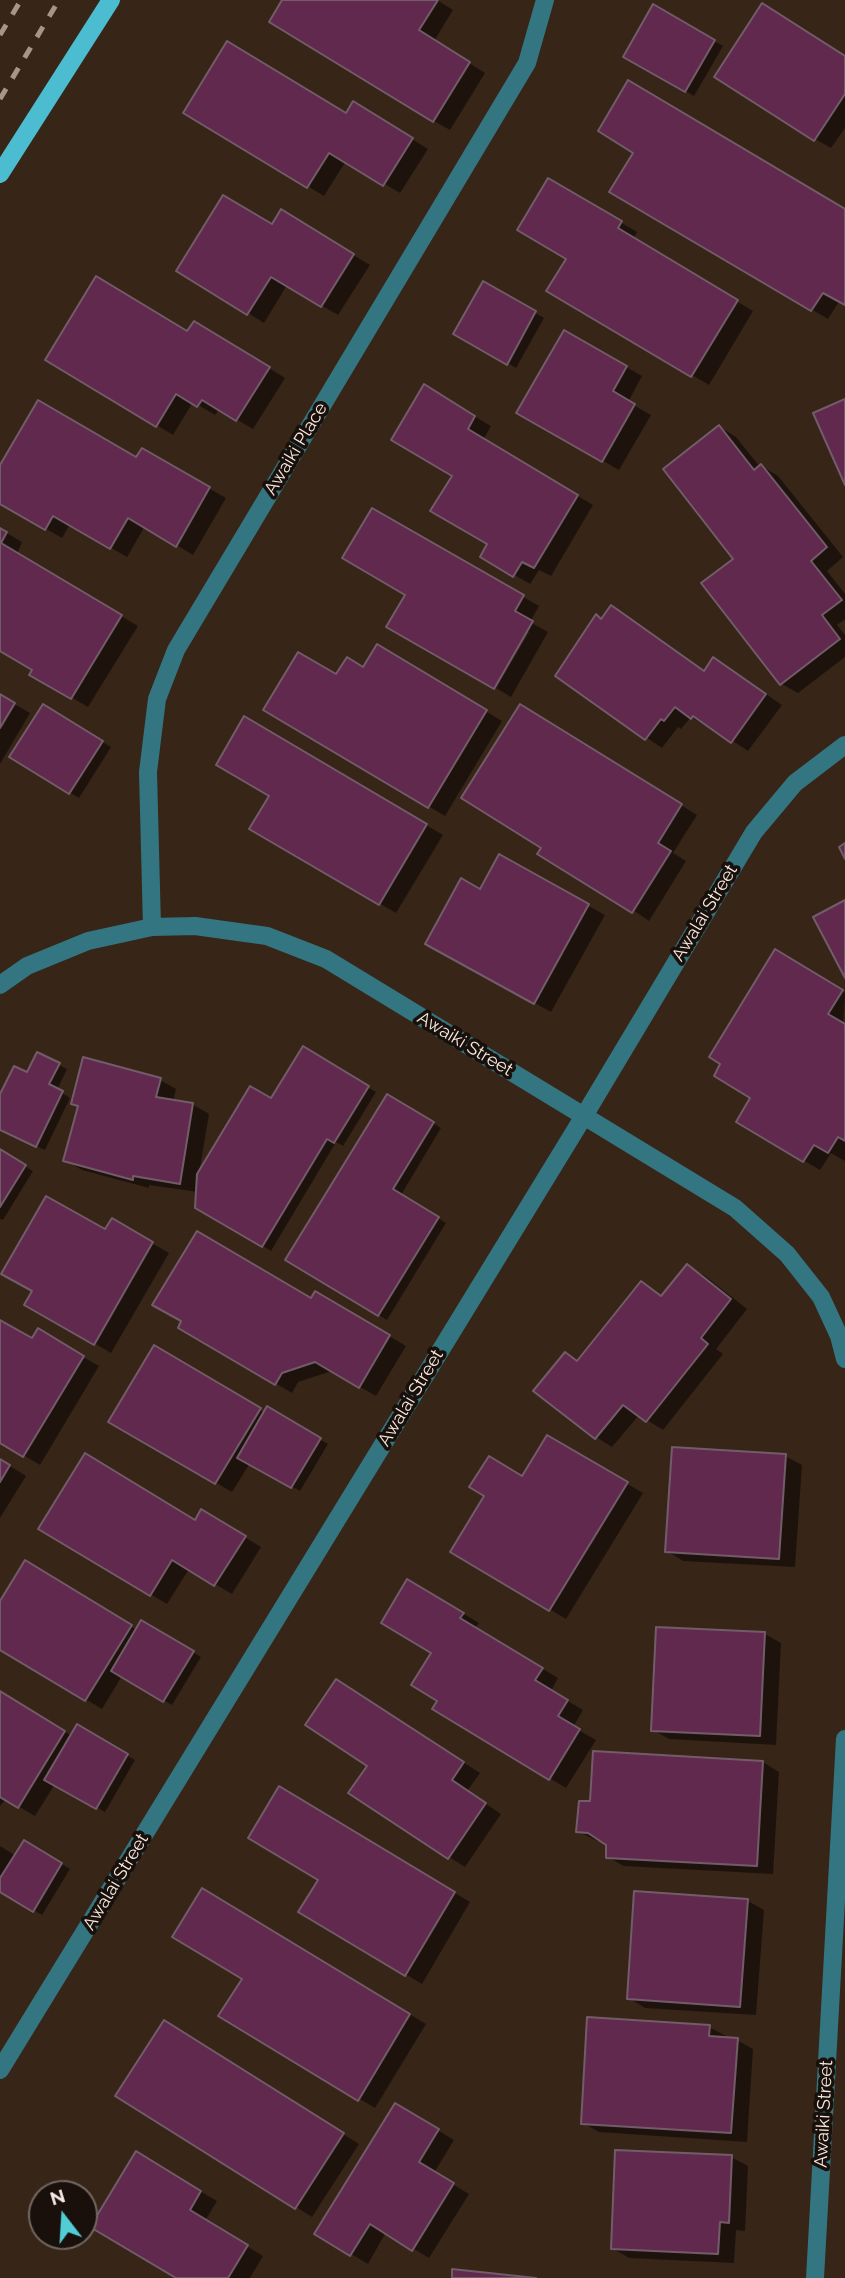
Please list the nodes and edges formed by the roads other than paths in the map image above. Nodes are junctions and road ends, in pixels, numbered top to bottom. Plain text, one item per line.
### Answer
1 (111, 0) edge
2 (545, 0) edge
3 (0, 174) edge
4 (845, 745) edge
5 (152, 927) junction
6 (0, 985) edge
7 (584, 1116) junction
8 (845, 1359) edge
9 (845, 1739) edge
10 (0, 2070) edge
11 (815, 2278) edge

1 - 3 main road
2 - 5 street, Awaiki Place
4 - 7 street, Awalai Street
5 - 6 street, Awaiki Street
5 - 7 street, Awaiki Street
7 - 8 street, Awaiki Street
7 - 10 street, Awalai Street
9 - 11 street, Awaiki Street

